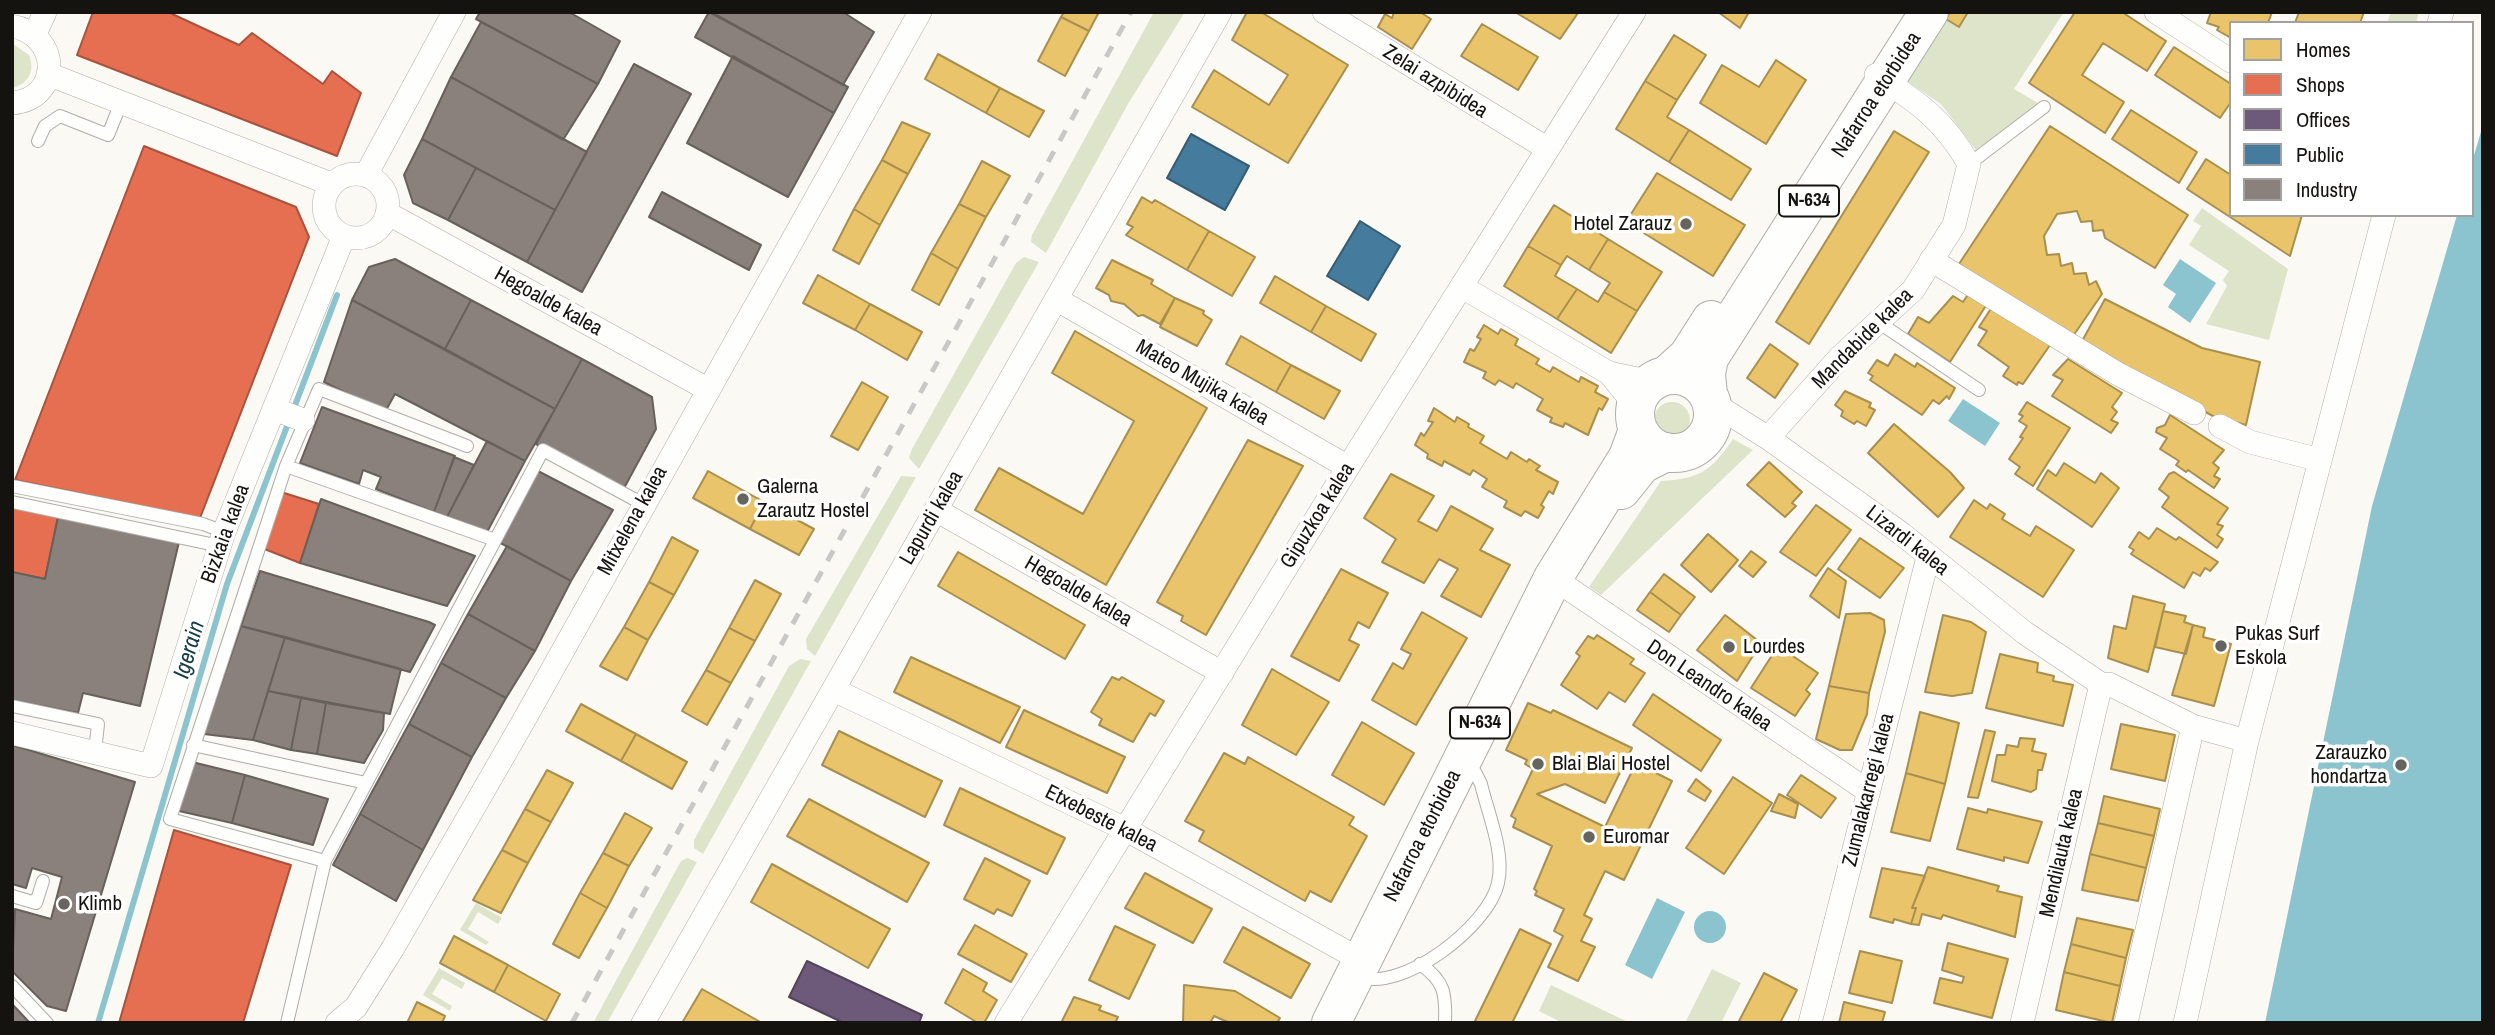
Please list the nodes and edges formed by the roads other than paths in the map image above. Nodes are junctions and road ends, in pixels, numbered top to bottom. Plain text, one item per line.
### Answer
1 (46, 12) edge
2 (454, 12) edge
3 (920, 12) edge
4 (1220, 12) edge
5 (1324, 12) edge
6 (1909, 12) edge
7 (1929, 12) edge
8 (2156, 12) edge
9 (1632, 13) edge
10 (12, 26) edge
11 (35, 34) junction
12 (2229, 60) edge
13 (48, 74) junction
14 (1878, 77) junction
15 (12, 103) edge
16 (121, 103) junction
17 (2044, 107) dead end
18 (38, 141) dead end
19 (1548, 149) junction
20 (1969, 164) junction
21 (366, 175) junction
22 (331, 184) junction
23 (387, 213) junction
24 (2383, 217) edge
25 (344, 236) junction
26 (1931, 260) junction
27 (1464, 288) junction
28 (1056, 299) junction
29 (1878, 322) junction
30 (709, 390) junction
31 (1979, 390) dead end
32 (1710, 398) junction
33 (274, 409) junction
34 (1652, 409) junction
35 (2194, 413) dead end
36 (303, 420) junction
37 (2220, 426) dead end
38 (1768, 438) junction
39 (467, 446) dead end
40 (2320, 460) junction
41 (286, 466) junction
42 (1349, 467) junction
43 (12, 486) edge
44 (12, 502) edge
45 (643, 504) junction
46 (936, 510) junction
47 (222, 539) junction
48 (495, 540) junction
49 (1928, 557) junction
50 (1560, 583) junction
51 (1222, 673) junction
52 (2105, 684) junction
53 (834, 690) junction
54 (12, 706) edge
55 (2193, 726) junction
56 (12, 733) edge
57 (2247, 741) junction
58 (194, 745) junction
59 (95, 752) junction
60 (1468, 767) junction
61 (366, 783) junction
62 (1868, 792) junction
63 (1125, 829) junction
64 (325, 861) junction
65 (43, 881) dead end
66 (12, 896) edge
67 (1420, 964) junction
68 (1362, 971) junction
69 (12, 986) edge
70 (47, 1023) edge
71 (287, 1023) edge
72 (337, 1023) edge
73 (643, 1023) edge
74 (1006, 1023) edge
75 (1331, 1023) edge
76 (1349, 1023) edge
77 (1445, 1023) edge
78 (1811, 1023) edge
79 (2022, 1023) edge
80 (2126, 1023) edge
81 (2185, 1023) edge

1 - 11 street
2 - 21 street
3 - 30 street, Mitxelena kalea
4 - 28 street, Lapurdi kalea
5 - 19 street, Zelai azpibidea
6 - 14 highway, Nafarroa etorbidea / N-634
7 - 14 highway, Nafarroa etorbidea / N-634
8 - 12 street
9 - 19 street, Gipuzkoa kalea
10 - 11 street
11 - 13 street
13 - 15 street
13 - 16 street
14 - 20 street
14 - 32 highway, Nafarroa etorbidea / N-634
14 - 34 highway, Nafarroa etorbidea / N-634
16 - 18 lane
16 - 22 street
17 - 20 lane
19 - 27 street, Gipuzkoa kalea
20 - 26 street, Mandabide kalea
21 - 22 street
21 - 23 street
22 - 25 street
23 - 25 street
23 - 30 street, Hegoalde kalea
24 - 40 street
25 - 33 street, Bizkaia kalea
26 - 29 street, Mandabide kalea
26 - 35 street
27 - 34 street
27 - 42 street, Gipuzkoa kalea
28 - 42 street, Mateo Mujika kalea
28 - 46 street, Lapurdi kalea
29 - 31 lane
29 - 38 street, Mandabide kalea
30 - 45 street, Mitxelena kalea
32 - 34 highway
32 - 34 highway, N-634
32 - 38 street, Lizardi kalea
33 - 36 street
33 - 47 street, Bizkaia kalea
34 - 50 highway, Nafarroa etorbidea / N-634
36 - 39 lane, Bizkaia kalea
36 - 41 lane, Bizkaia kalea
37 - 40 street
38 - 49 street, Lizardi kalea
40 - 57 street
41 - 48 lane
41 - 58 lane, Bizkaia kalea
42 - 51 street, Gipuzkoa kalea
43 - 47 lane
44 - 47 lane
45 - 48 lane
45 - 72 street, Mitxelena kalea
46 - 51 street, Hegoalde kalea
46 - 53 street, Lapurdi kalea
47 - 59 street, Bizkaia kalea
48 - 61 lane
49 - 52 street, Lizardi kalea
49 - 62 street, Zumalakarregi kalea
50 - 60 highway, Nafarroa etorbidea / N-634
50 - 62 street, Don Leandro kalea
51 - 63 street, Gipuzkoa kalea
52 - 55 street, Lizardi kalea
52 - 79 street, Mendilauta kalea
53 - 63 street, Etxebeste kalea
53 - 73 street, Lapurdi kalea
54 - 59 lane
55 - 57 street, Lizardi kalea
55 - 80 street
56 - 59 street, Bizkaia kalea
57 - 81 street
58 - 61 lane
58 - 64 lane, Bizkaia kalea
60 - 67 lane
60 - 68 highway, Nafarroa etorbidea / N-634
61 - 64 lane
62 - 78 street, Zumalakarregi kalea
63 - 68 street, Etxebeste kalea
63 - 74 street, Gipuzkoa kalea
64 - 71 lane
65 - 66 lane
67 - 68 lane
67 - 77 lane
68 - 75 highway, Nafarroa etorbidea / N-634
68 - 76 highway, Nafarroa etorbidea / N-634
69 - 70 lane

